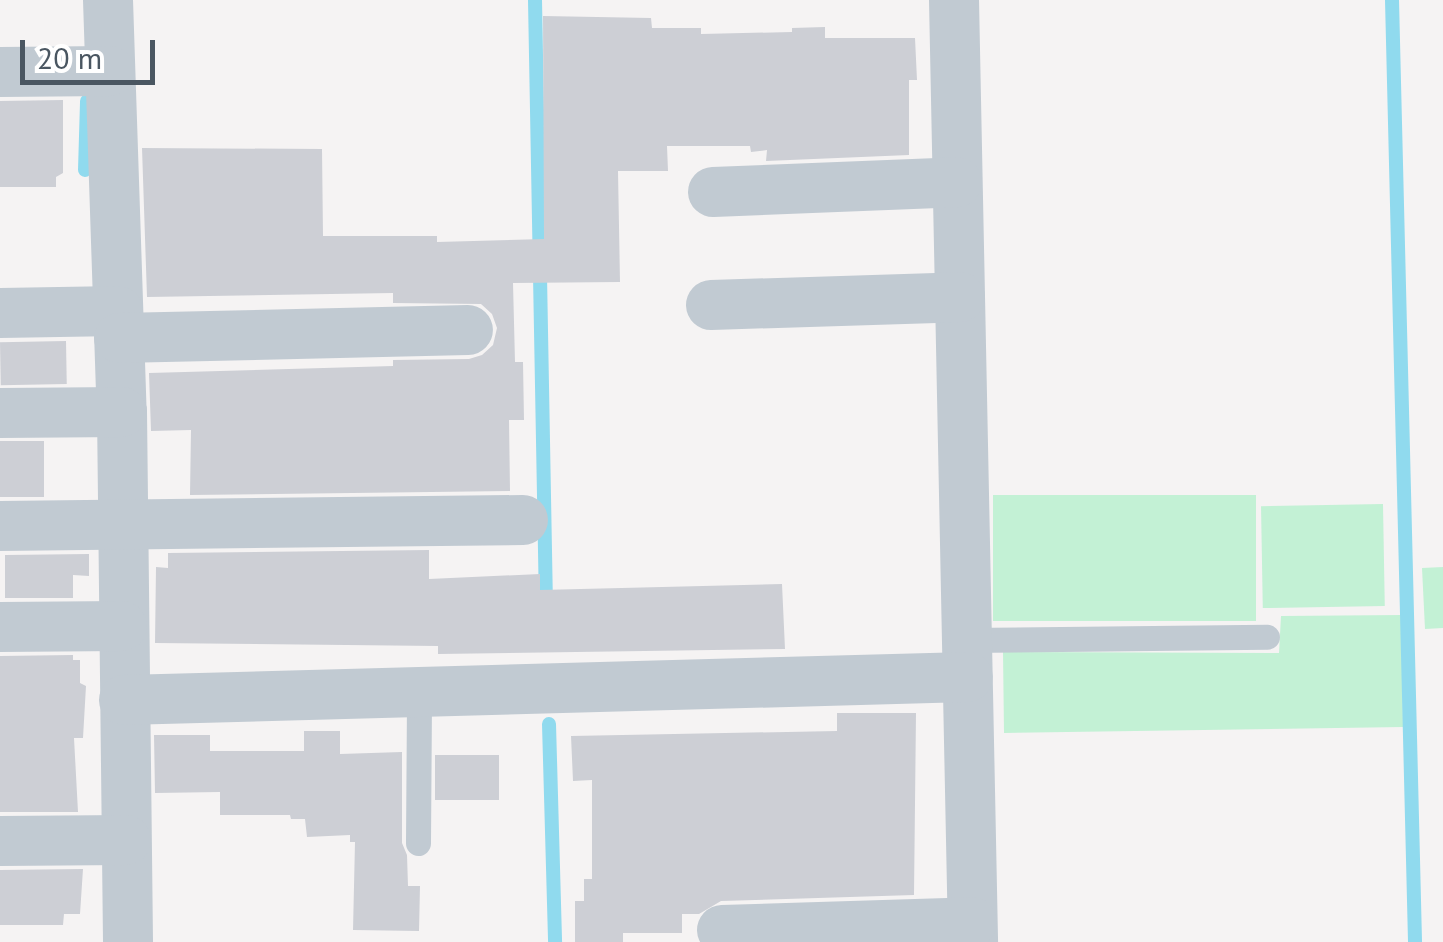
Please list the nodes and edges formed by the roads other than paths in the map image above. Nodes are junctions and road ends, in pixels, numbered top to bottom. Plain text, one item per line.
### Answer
1 (108, 0) edge
2 (954, 0) edge
3 (110, 71) junction
4 (0, 72) edge
5 (957, 182) junction
6 (713, 192) dead end
7 (960, 297) junction
8 (711, 305) dead end
9 (0, 313) edge
10 (119, 324) junction
11 (468, 330) dead end
12 (122, 412) junction
13 (0, 413) edge
14 (523, 520) dead end
15 (122, 525) junction
16 (0, 526) edge
17 (122, 626) junction
18 (0, 627) edge
19 (1267, 637) dead end
20 (967, 658) junction
21 (419, 694) junction
22 (124, 700) junction
23 (126, 840) junction
24 (0, 841) edge
25 (418, 843) dead end
26 (722, 930) dead end
27 (973, 932) edge
28 (128, 942) edge

1 - 3 street
2 - 5 street
3 - 4 street
3 - 10 street
5 - 6 street
5 - 7 street
7 - 8 street
7 - 20 street
9 - 10 street
10 - 11 street
10 - 12 street
12 - 13 street
12 - 15 street
14 - 15 street
15 - 16 street
15 - 17 street
17 - 18 street
17 - 22 street
19 - 20 lane
20 - 21 street
20 - 27 street
21 - 22 street
21 - 25 lane
22 - 23 street
23 - 24 street
23 - 28 street
26 - 27 street

